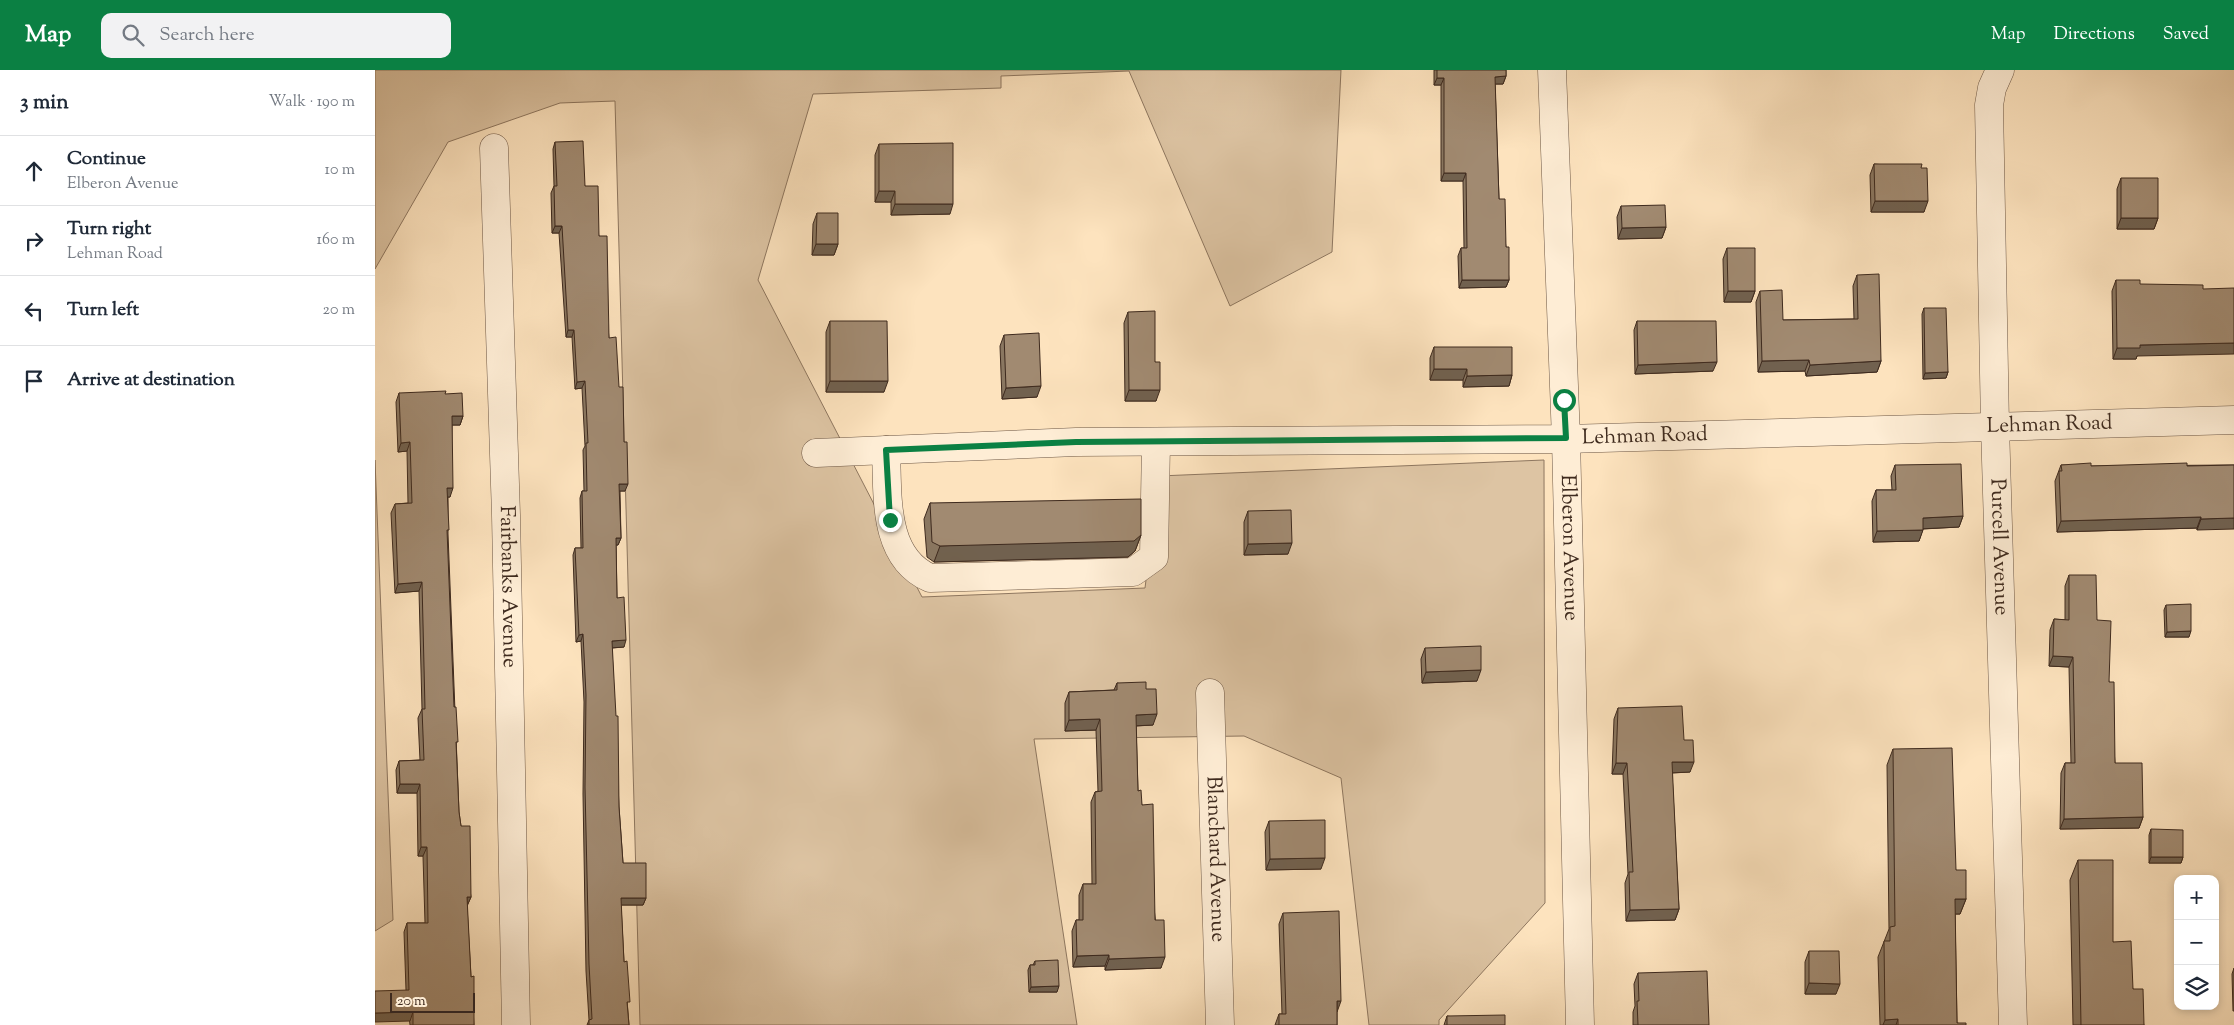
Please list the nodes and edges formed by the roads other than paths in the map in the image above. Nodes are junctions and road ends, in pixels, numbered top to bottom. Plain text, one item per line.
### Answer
1 (1552, 70) edge
2 (2000, 70) edge
3 (495, 148) dead end
4 (2234, 420) edge
5 (1995, 426) junction
6 (1566, 438) junction
7 (1156, 442) junction
8 (886, 450) junction
9 (816, 454) dead end
10 (1210, 693) dead end
11 (516, 1025) edge
12 (1220, 1025) edge
13 (1580, 1025) edge
14 (2013, 1025) edge

1 - 6 street, Elberon Avenue
2 - 5 street, Purcell Avenue
3 - 11 street, Fairbanks Avenue
4 - 5 street, Lehman Road
5 - 6 street, Lehman Road
5 - 14 street, Purcell Avenue
6 - 7 street, Lehman Road
6 - 13 street, Elberon Avenue
7 - 8 street, Lehman Road
7 - 8 street
8 - 9 street, Lehman Road
10 - 12 street, Blanchard Avenue

